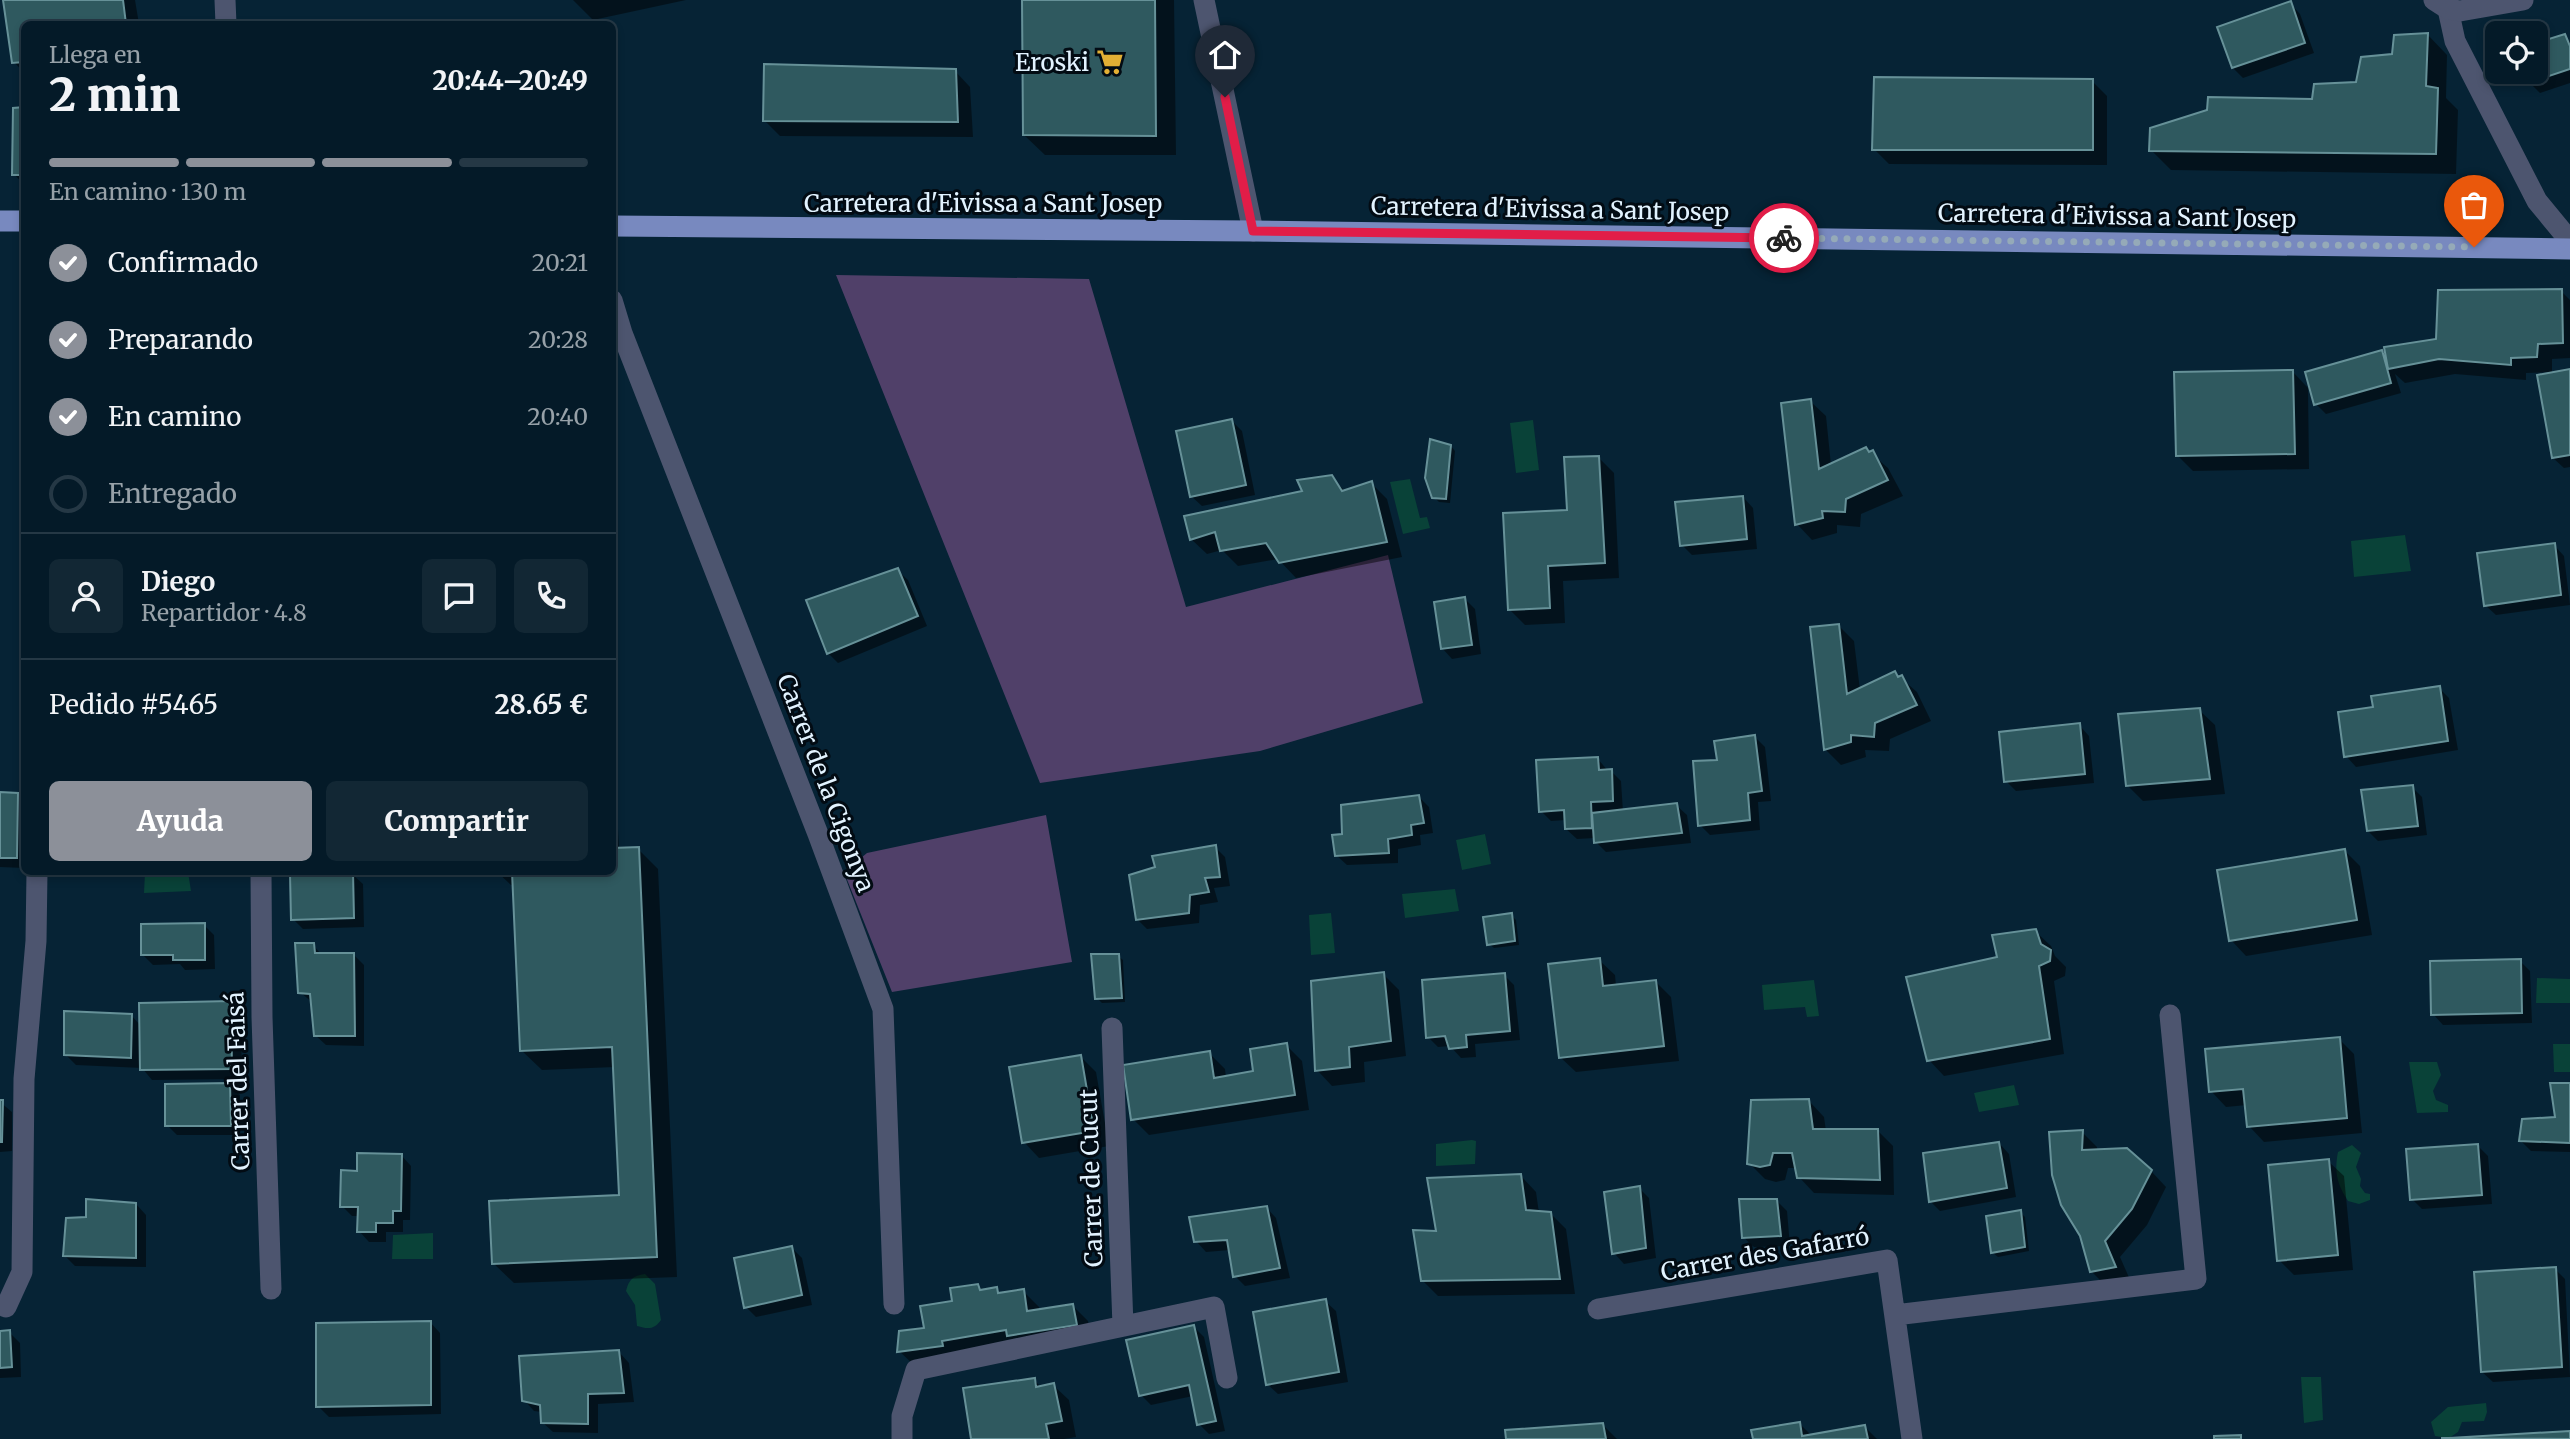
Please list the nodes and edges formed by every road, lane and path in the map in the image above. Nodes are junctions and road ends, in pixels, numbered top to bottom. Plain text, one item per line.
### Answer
1 (225, 0) edge
2 (1204, 0) edge
3 (2523, 0) edge
4 (2441, 5) edge
5 (226, 21) edge
6 (0, 221) edge
7 (21, 221) edge
8 (616, 226) edge
9 (1253, 231) junction
10 (2570, 242) edge
11 (2570, 249) edge
12 (616, 313) edge
13 (37, 875) edge
14 (261, 875) edge
15 (2170, 1015) dead end
16 (1112, 1028) dead end
17 (271, 1289) dead end
18 (894, 1304) dead end
19 (6, 1307) dead end
20 (1598, 1310) dead end
21 (1895, 1315) junction
22 (1123, 1326) junction
23 (1227, 1378) dead end
24 (902, 1439) edge
25 (1912, 1439) edge

1 - 5 street
2 - 9 street
3 - 4 street
4 - 10 street
6 - 7 main road
8 - 9 main road, Carretera d'Eivissa a Sant Josep
9 - 11 main road, Carretera d'Eivissa a Sant Josep
12 - 18 street, Carrer de la Cigonya
13 - 19 street
14 - 17 street, Carrer del Faisá
15 - 21 street
16 - 22 street, Carrer de Cucut
20 - 21 street, Carrer des Gafarró
21 - 25 street, Carrer des Gafarró
22 - 23 street
22 - 24 street

